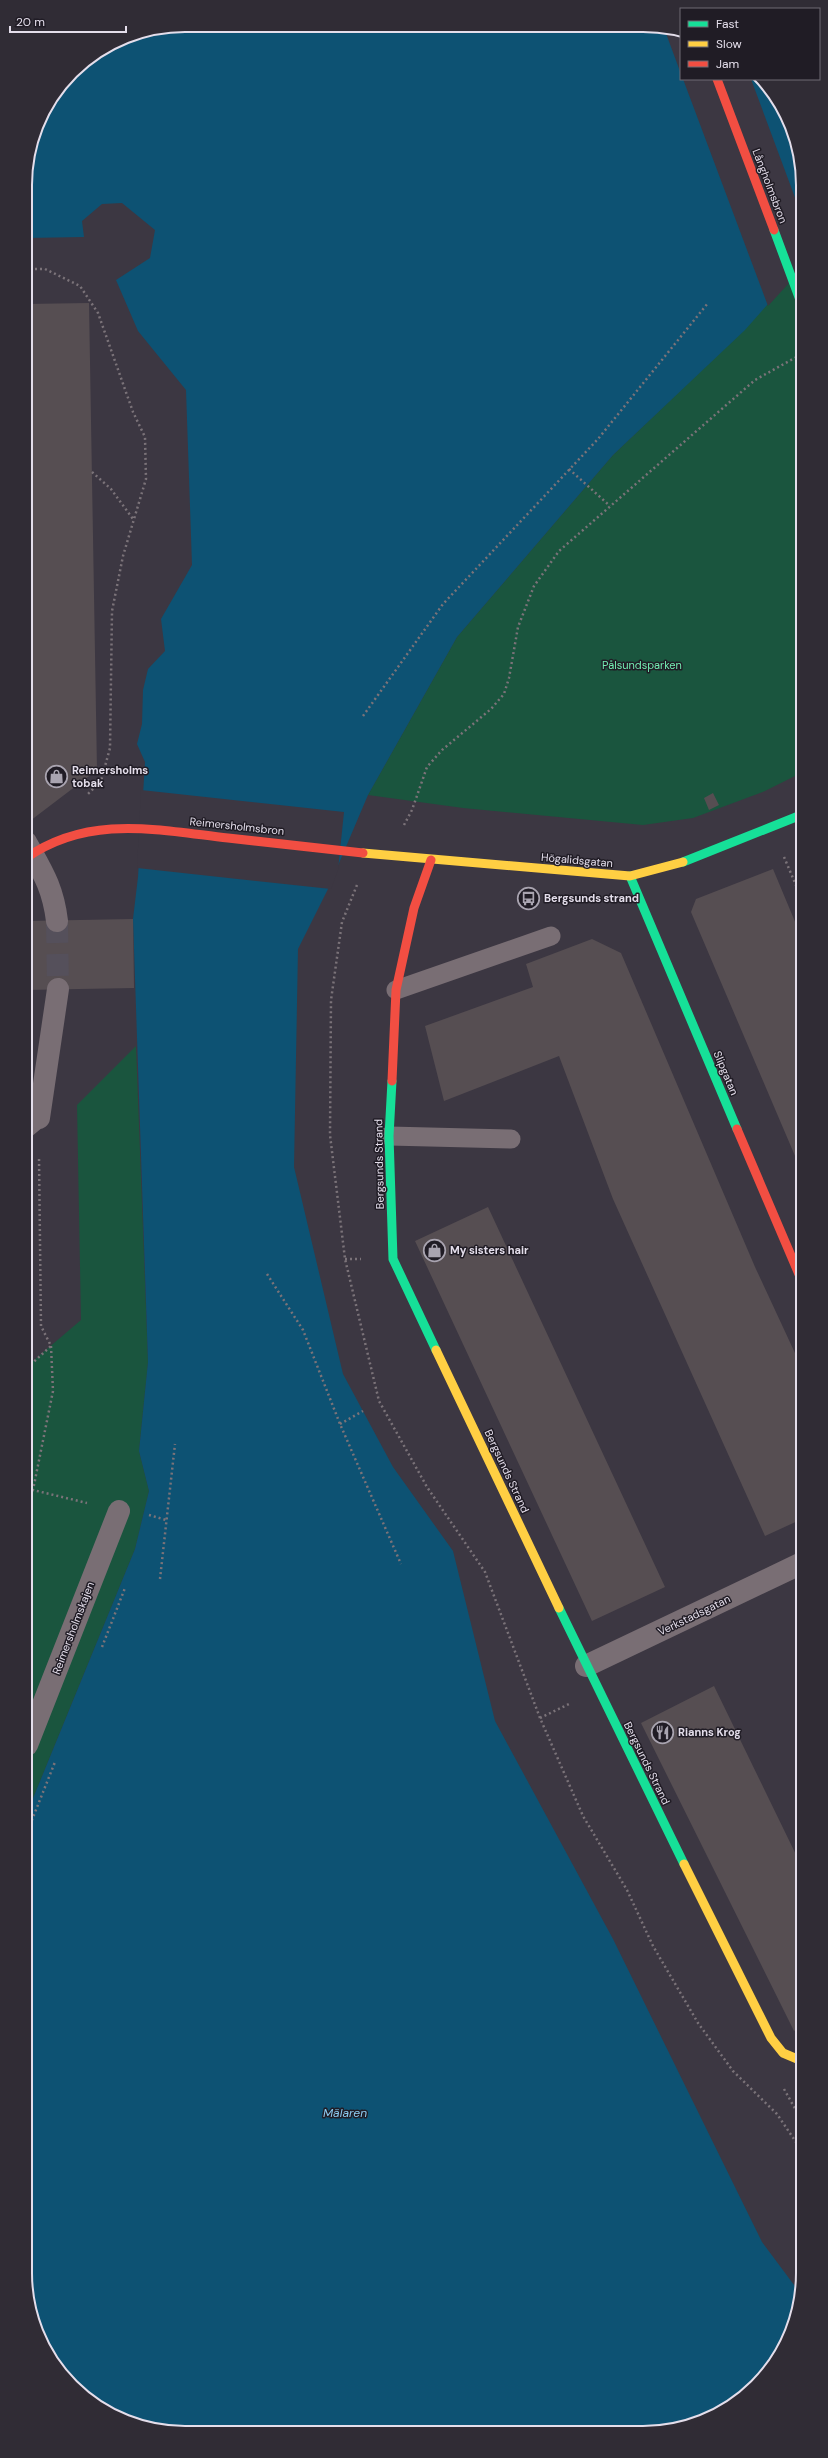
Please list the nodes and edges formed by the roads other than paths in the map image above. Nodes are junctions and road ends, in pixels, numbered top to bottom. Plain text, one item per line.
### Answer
1 (717, 80) edge
2 (796, 289) edge
3 (796, 817) edge
4 (341, 848) joint
5 (32, 849) edge
6 (32, 858) edge
7 (431, 860) junction
8 (630, 876) junction
9 (57, 921) tunnel mouth
10 (552, 936) dead end
11 (58, 989) tunnel mouth
12 (396, 990) junction
13 (33, 1123) edge
14 (389, 1136) junction
15 (511, 1139) dead end
16 (796, 1267) edge
17 (119, 1511) road end
18 (796, 1566) edge
19 (586, 1666) junction
20 (32, 1732) edge
21 (796, 2058) edge

1 - 2 street, Långholmsbron
3 - 8 street, Högalidsgatan
4 - 5 street, Reimersholmsbron
4 - 7 street, Högalidsgatan
6 - 9 street
7 - 8 street, Högalidsgatan
7 - 12 street, Bergsunds Strand
8 - 16 street, Slipgatan
10 - 12 lane
11 - 13 street
12 - 14 street, Bergsunds Strand
14 - 15 lane
14 - 19 street, Bergsunds Strand
17 - 20 street, Reimersholmskajen
18 - 19 street, Verkstadsgatan
19 - 21 street, Bergsunds Strand

